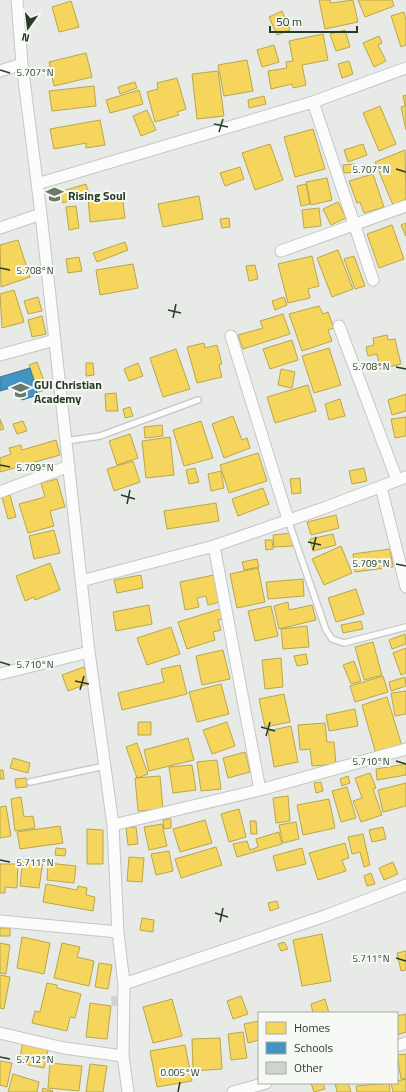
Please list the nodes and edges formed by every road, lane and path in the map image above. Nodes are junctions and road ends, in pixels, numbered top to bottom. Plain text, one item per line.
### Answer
1 (17, 0) edge
2 (22, 64) junction
3 (406, 68) edge
4 (0, 71) edge
5 (312, 102) junction
6 (37, 184) junction
7 (406, 206) edge
8 (41, 214) junction
9 (355, 225) junction
10 (0, 228) edge
11 (281, 251) dead end
12 (373, 280) dead end
13 (339, 326) dead end
14 (231, 336) dead end
15 (55, 340) junction
16 (0, 355) edge
17 (198, 400) dead end
18 (66, 441) junction
19 (70, 466) junction
20 (401, 478) edge
21 (381, 487) junction
22 (0, 492) edge
23 (288, 520) junction
24 (214, 546) junction
25 (81, 581) junction
26 (406, 586) edge
27 (406, 628) edge
28 (89, 652) junction
29 (0, 674) edge
30 (406, 749) edge
31 (105, 766) junction
32 (30, 782) dead end
33 (260, 790) junction
34 (113, 825) junction
35 (406, 885) edge
36 (0, 921) edge
37 (118, 932) junction
38 (124, 984) junction
39 (0, 1033) edge
40 (123, 1056) junction
41 (262, 1084) edge
42 (128, 1092) edge
43 (233, 1092) edge

1 - 2 street
2 - 4 street
2 - 6 street
3 - 5 street
5 - 6 street
5 - 9 street
6 - 8 street
7 - 9 street
8 - 10 street
8 - 15 street
9 - 11 street
9 - 12 street
13 - 20 street
14 - 23 street
15 - 16 street
15 - 18 street
17 - 18 lane
18 - 19 street
19 - 22 street
19 - 25 street
20 - 21 street
21 - 23 street
21 - 26 street
23 - 24 street
23 - 27 lane
24 - 25 street
24 - 33 street
25 - 28 street
28 - 29 street
28 - 31 street
30 - 33 street
31 - 32 lane
31 - 34 street
33 - 34 street
34 - 37 street
35 - 38 street
36 - 37 street
37 - 38 street
38 - 40 street
39 - 40 street
40 - 42 street
41 - 43 street

